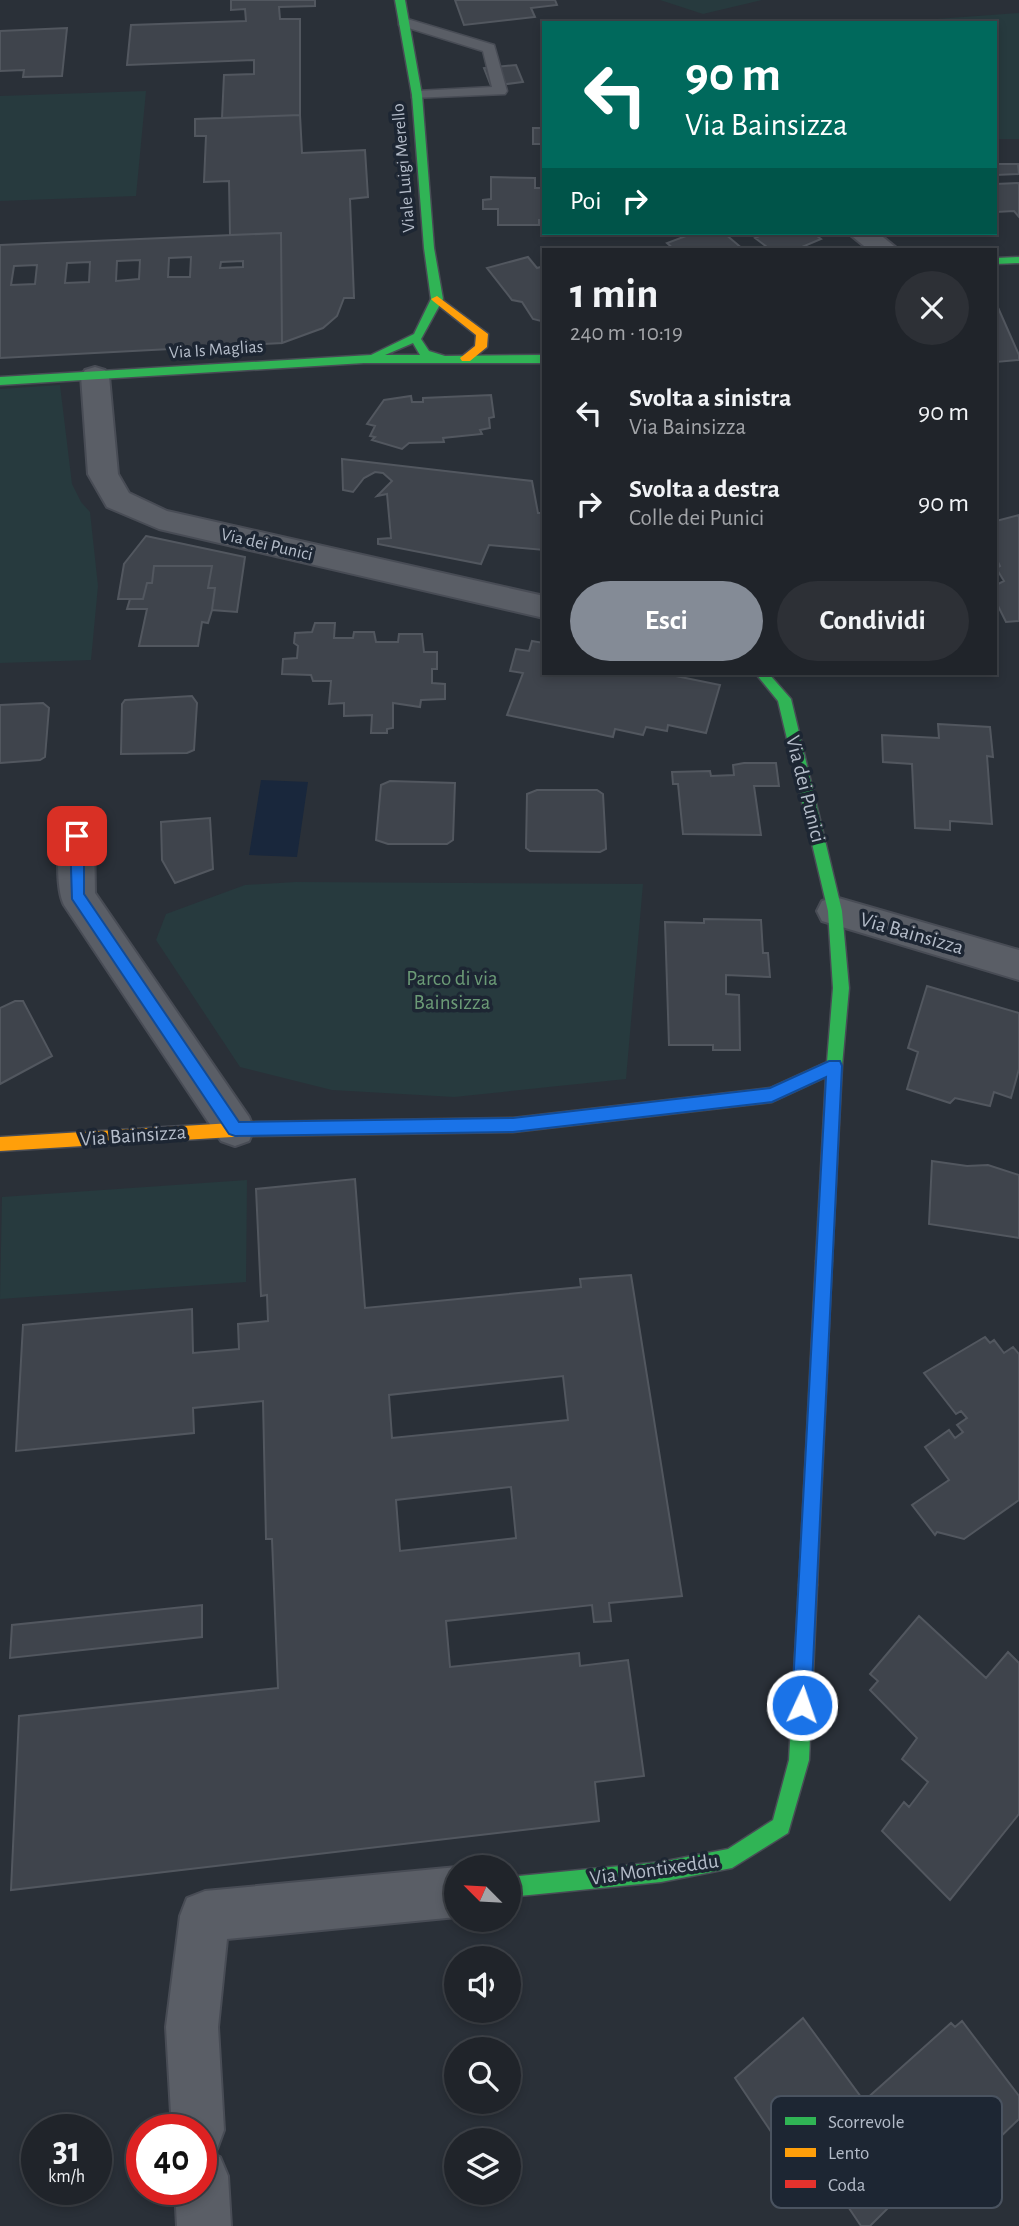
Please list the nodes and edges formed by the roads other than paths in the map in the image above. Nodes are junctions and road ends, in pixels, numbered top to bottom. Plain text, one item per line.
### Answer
1 (400, 0) edge
2 (404, 22) junction
3 (417, 95) junction
4 (864, 235) edge
5 (883, 248) edge
6 (1019, 260) edge
7 (997, 261) edge
8 (437, 299) junction
9 (475, 329) junction
10 (421, 333) junction
11 (542, 355) edge
12 (542, 356) edge
13 (434, 358) junction
14 (466, 358) junction
15 (364, 359) junction
16 (95, 376) junction
17 (0, 381) edge
18 (542, 607) edge
19 (763, 675) edge
20 (77, 836) dead end
21 (835, 911) junction
22 (1019, 965) edge
23 (834, 1066) junction
24 (235, 1129) junction
25 (0, 1144) edge
26 (522, 1886) edge
27 (444, 1893) edge
28 (197, 2114) edge
29 (203, 2205) edge
30 (204, 2226) edge

1 - 2 street, Viale Luigi Merello
2 - 3 street, Viale Luigi Merello
2 - 3 lane
3 - 8 street, Viale Luigi Merello
4 - 5 street
6 - 7 street
8 - 9 street
8 - 10 street
9 - 10 street
9 - 11 street
9 - 14 street
10 - 13 street
10 - 15 street
12 - 14 street, Via Is Maglias
13 - 14 street, Via Is Maglias
13 - 15 street, Via Is Maglias
15 - 16 street, Via Is Maglias
16 - 17 street, Via Is Maglias
16 - 18 street, Via dei Punici
19 - 21 street, Via dei Punici
20 - 24 street
21 - 22 street, Via Bainsizza
21 - 23 street, Via Bainsizza
23 - 24 street, Via Bainsizza
23 - 26 street, Via Montixeddu
24 - 25 street, Via Bainsizza
27 - 28 street
29 - 30 street

